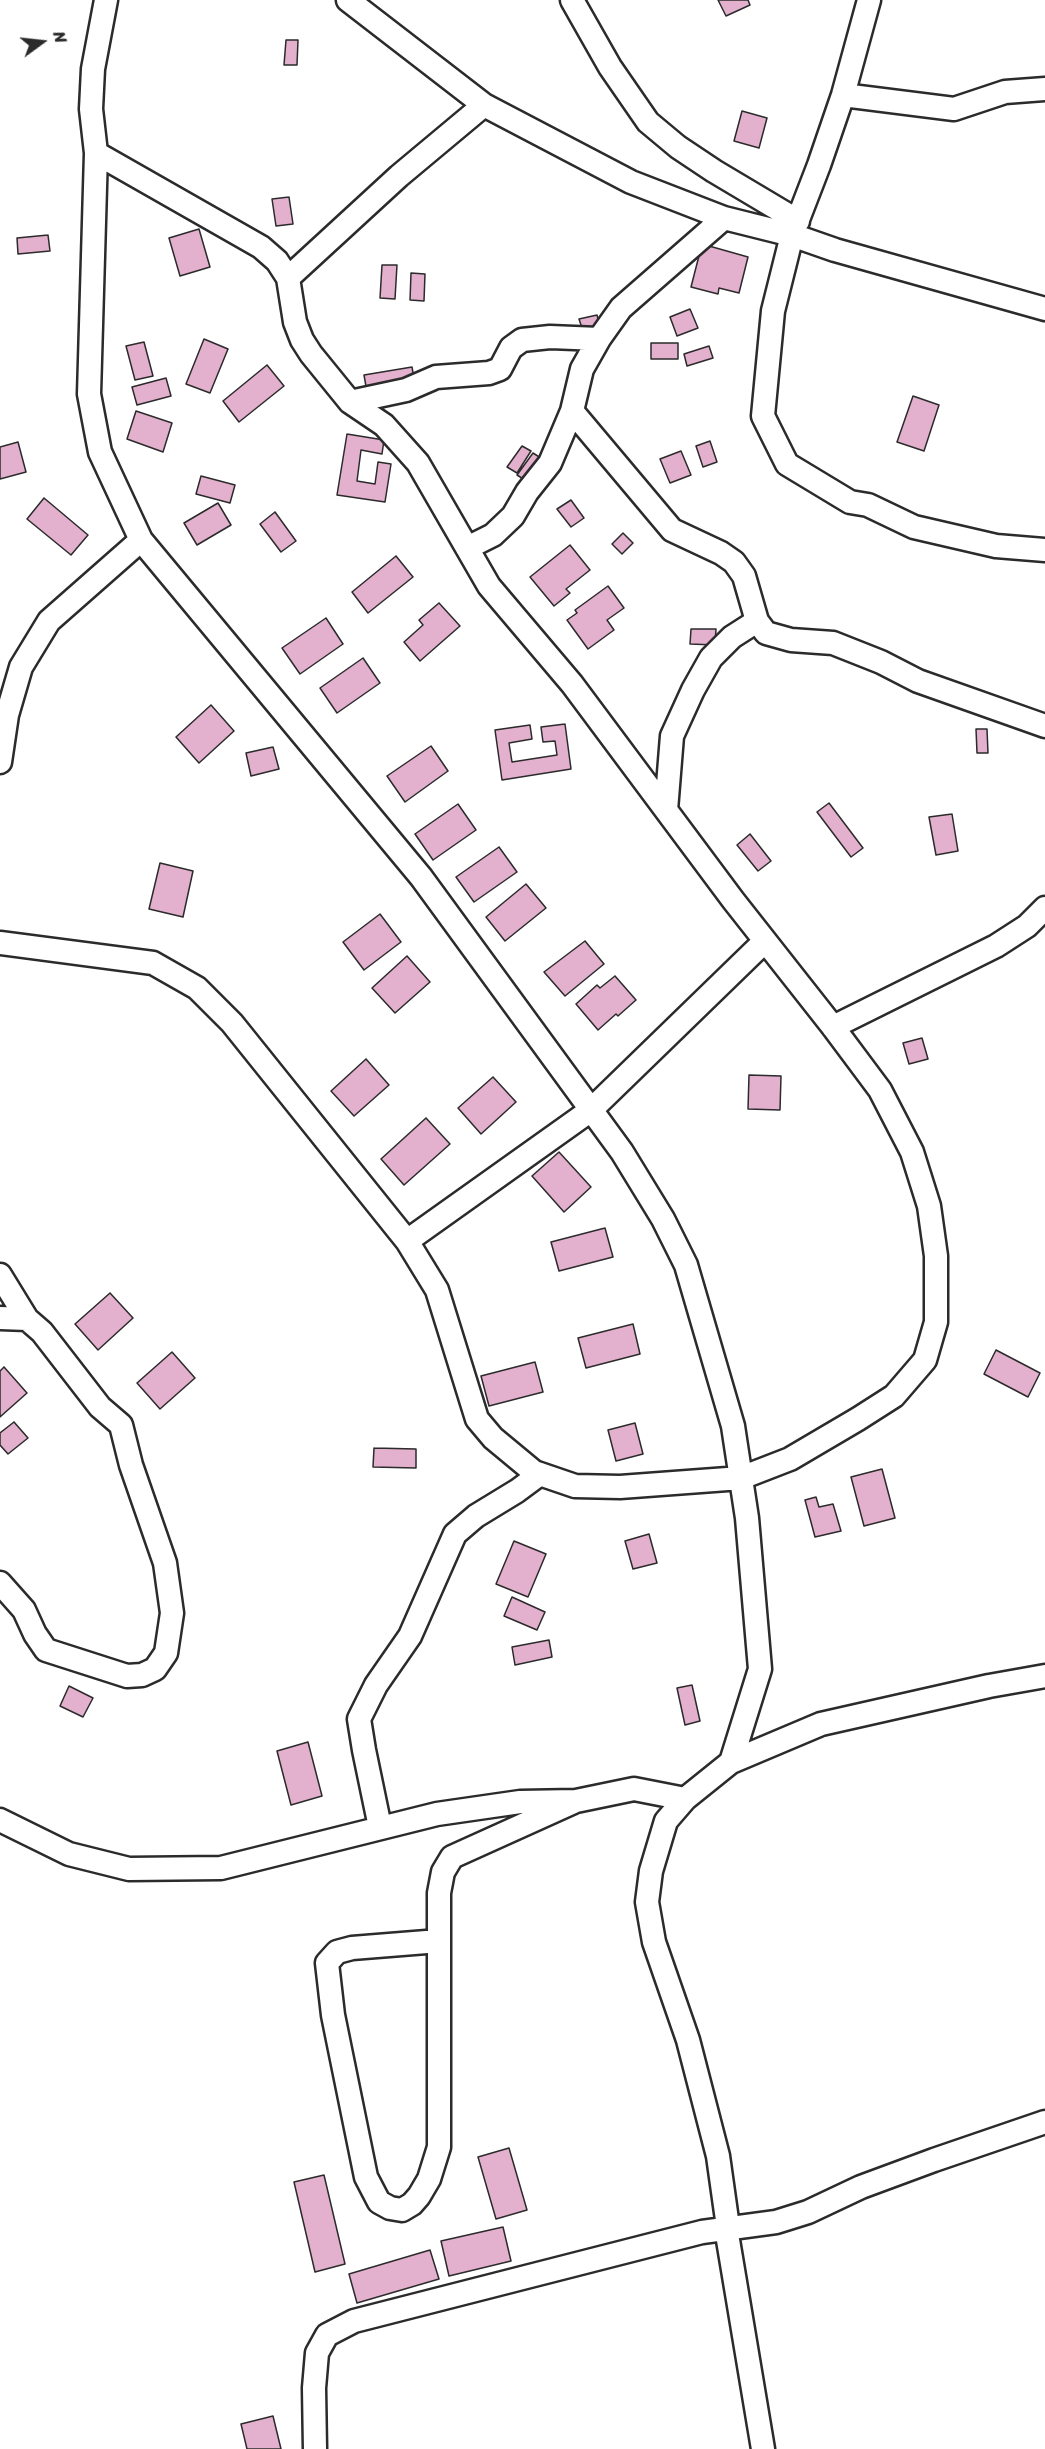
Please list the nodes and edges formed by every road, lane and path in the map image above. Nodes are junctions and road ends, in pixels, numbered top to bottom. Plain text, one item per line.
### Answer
1 (106, 0) edge
2 (348, 0) edge
3 (572, 0) edge
4 (869, 0) edge
5 (1045, 89) edge
6 (843, 95) junction
7 (484, 105) junction
8 (96, 153) junction
9 (724, 218) junction
10 (795, 228) junction
11 (288, 278) junction
12 (1045, 309) edge
13 (599, 339) junction
14 (350, 402) junction
15 (572, 411) junction
16 (141, 540) junction
17 (466, 548) junction
18 (1045, 550) edge
19 (757, 621) junction
20 (1045, 726) edge
21 (0, 762) edge
22 (666, 810) junction
23 (1045, 908) edge
24 (765, 941) junction
25 (0, 943) edge
26 (833, 1027) junction
27 (591, 1110) junction
28 (407, 1241) junction
29 (0, 1275) edge
30 (0, 1318) edge
31 (27, 1318) junction
32 (540, 1474) junction
33 (741, 1478) junction
34 (0, 1583) edge
35 (1045, 1676) edge
36 (730, 1762) junction
37 (684, 1799) junction
38 (576, 1801) junction
39 (0, 1820) edge
40 (380, 1827) junction
41 (439, 1941) junction
42 (1045, 2122) edge
43 (728, 2227) junction
44 (315, 2449) edge
45 (763, 2449) edge

1 - 8 street
2 - 7 street
3 - 10 street
4 - 6 street
5 - 6 street
6 - 10 street
7 - 9 street
7 - 11 street
8 - 11 street
8 - 16 street
9 - 10 street
9 - 13 street
10 - 12 street
10 - 18 street
11 - 14 street
13 - 14 street
13 - 15 street
14 - 17 street
15 - 17 street
15 - 19 street
16 - 21 street
16 - 27 street
17 - 22 street
19 - 20 street
19 - 22 street
22 - 24 street
23 - 26 street
24 - 26 street
24 - 27 street
25 - 28 street
26 - 33 street
27 - 28 street
27 - 33 street
28 - 32 street
29 - 31 street
30 - 31 street
31 - 34 street
32 - 33 street
32 - 40 street
33 - 36 street
35 - 36 street
36 - 37 street
37 - 38 street
37 - 43 street
38 - 40 street
38 - 41 street
39 - 40 street
41 - 41 street
42 - 43 street
43 - 44 street
43 - 45 street

